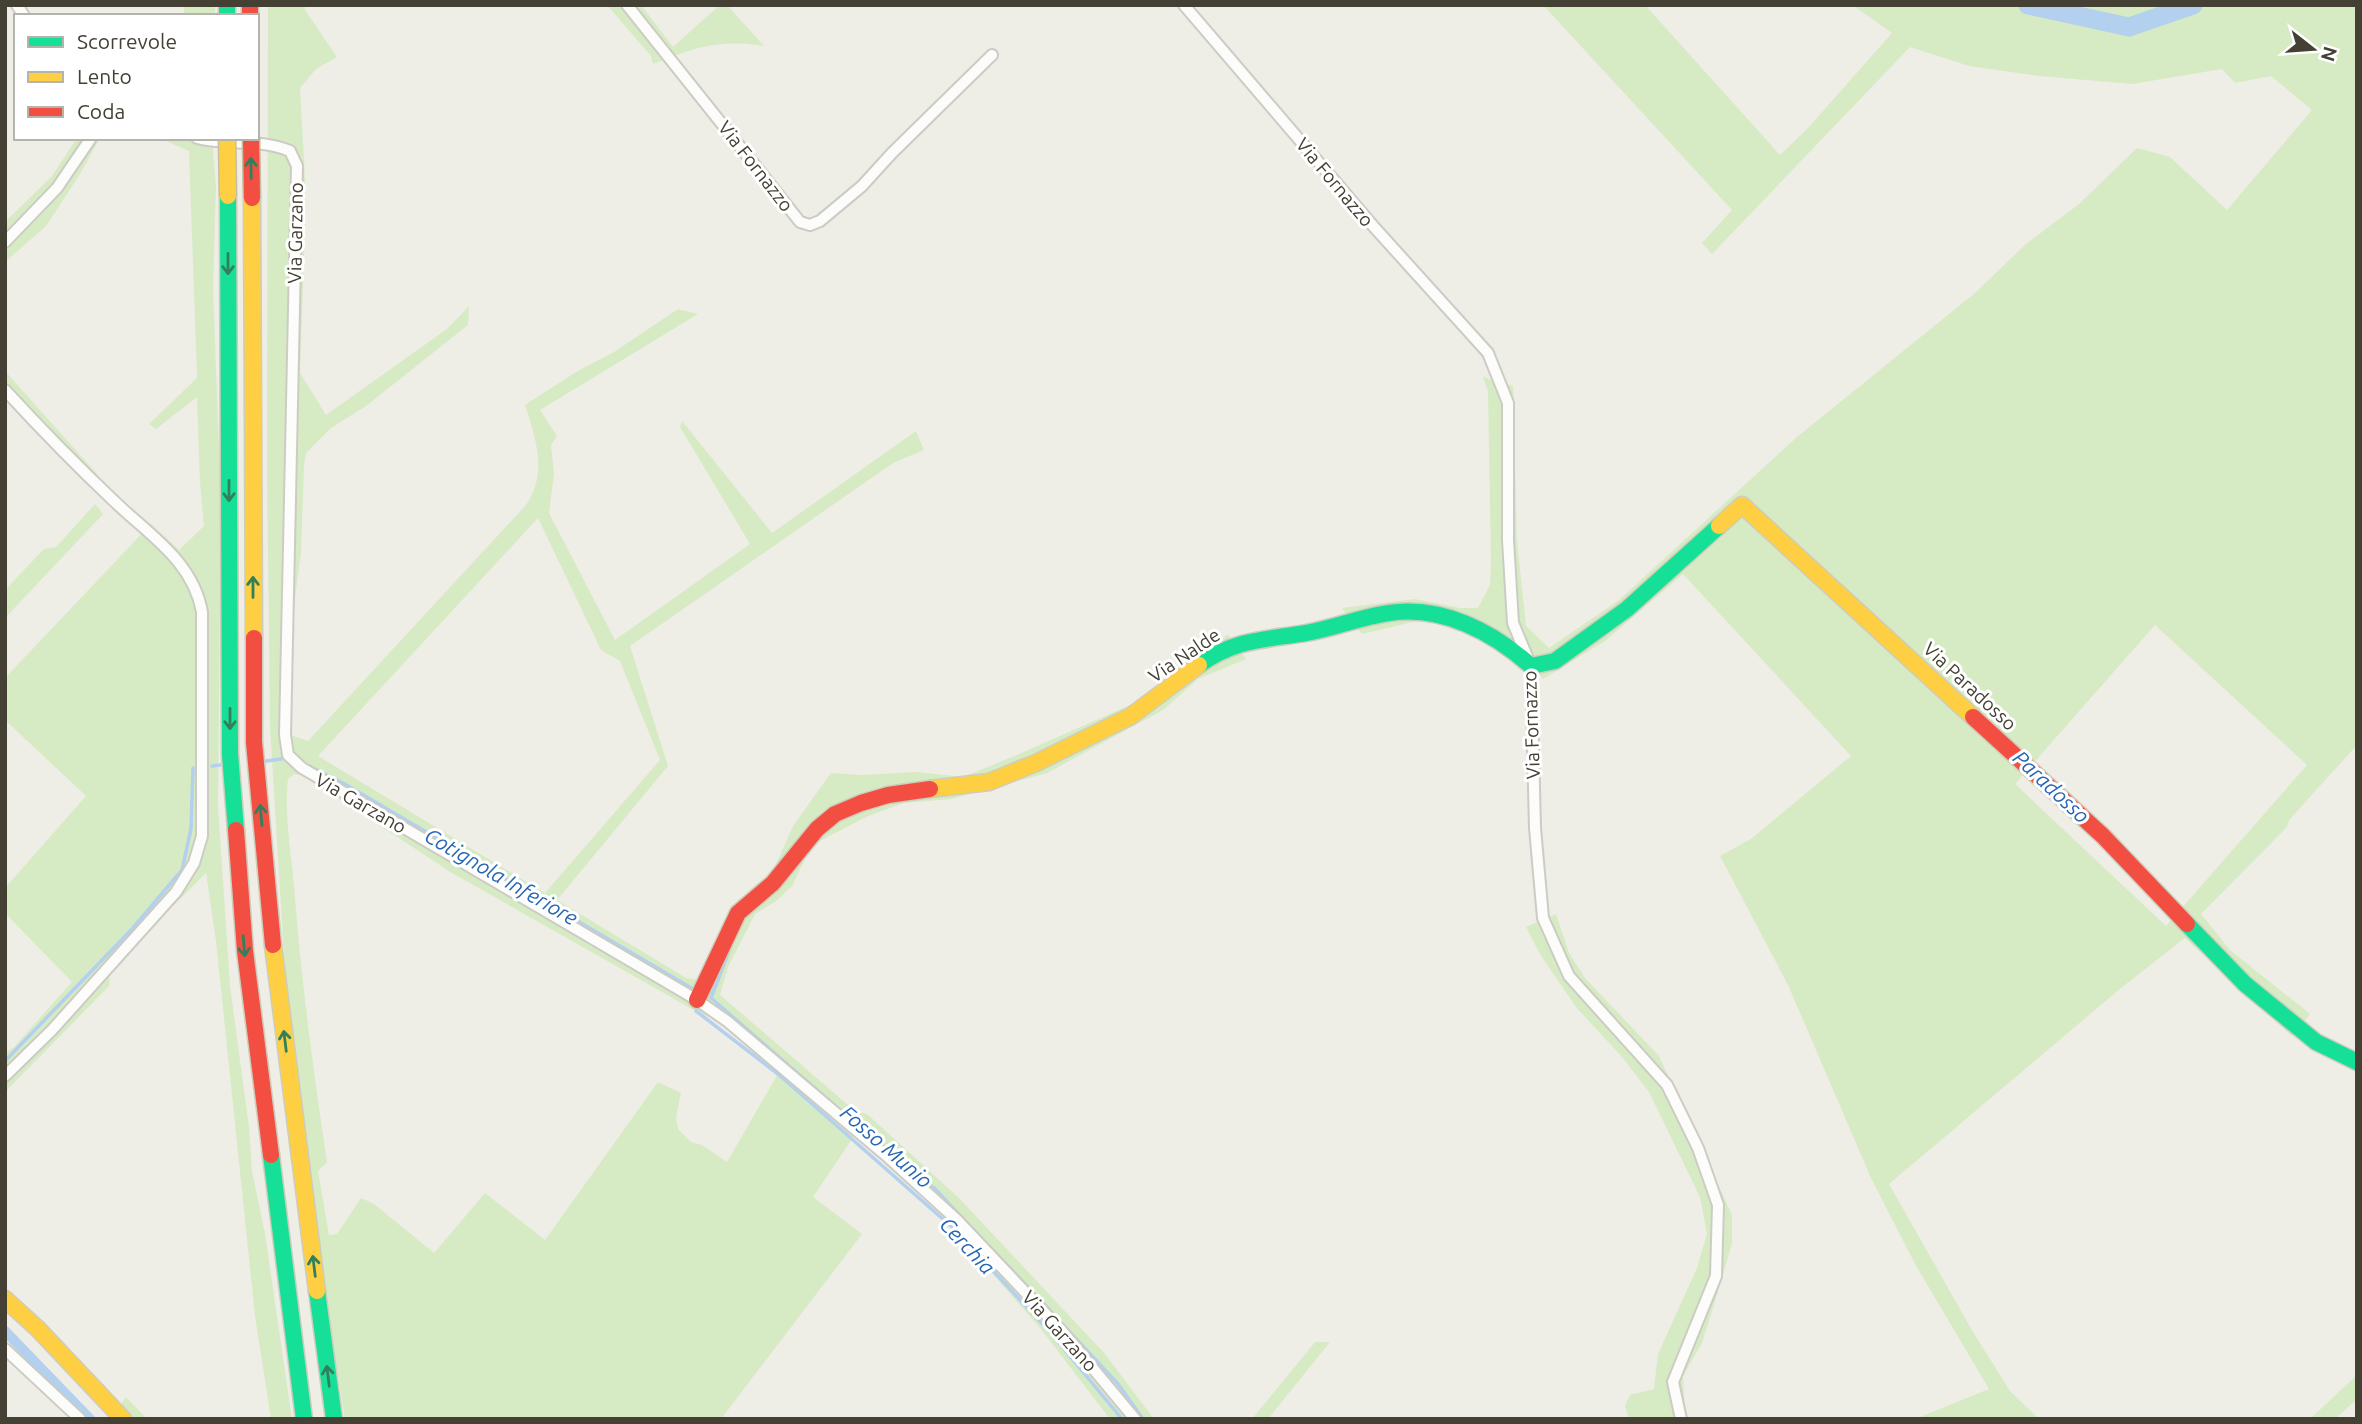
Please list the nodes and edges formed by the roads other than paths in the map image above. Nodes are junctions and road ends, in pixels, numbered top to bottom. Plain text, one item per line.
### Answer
1 (627, 5) edge
2 (1184, 5) edge
3 (992, 55) dead end
4 (90, 140) edge
5 (204, 140) edge
6 (227, 140) edge
7 (251, 140) edge
8 (5, 242) edge
9 (5, 390) edge
10 (1531, 666) junction
11 (697, 1000) junction
12 (2357, 1062) edge
13 (5, 1076) edge
14 (5, 1299) edge
15 (5, 1349) edge
16 (80, 1419) edge
17 (123, 1419) edge
18 (304, 1419) edge
19 (334, 1419) edge
20 (1135, 1419) edge
21 (1681, 1419) edge

1 - 3 street, Via Fornazzo
2 - 10 street, Via Fornazzo
4 - 8 street
5 - 11 street, Via Garzano
6 -> 18 main road, bridge
19 -> 7 main road, bridge
9 - 13 street
10 - 11 main road, Via Nalde
10 - 12 main road, Via Paradosso
10 - 21 street, Via Fornazzo
11 - 20 street, Via Garzano
14 - 17 main road
15 - 16 street

